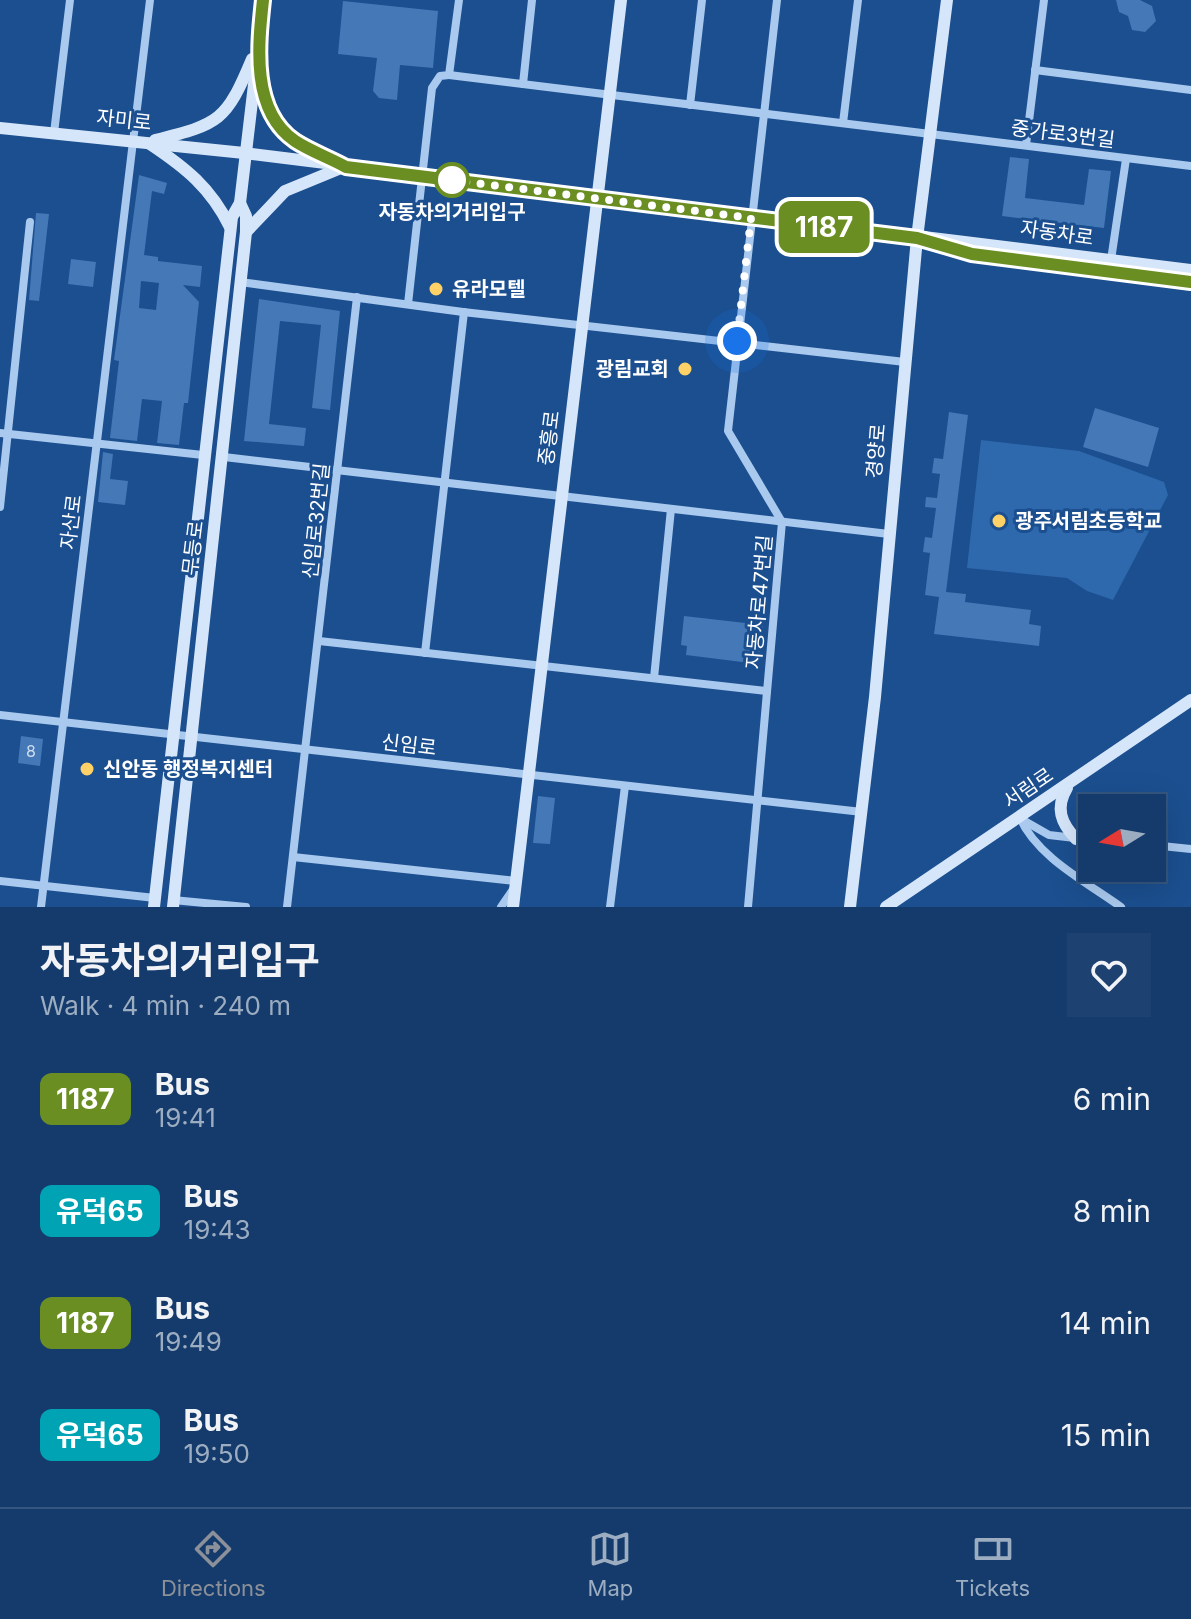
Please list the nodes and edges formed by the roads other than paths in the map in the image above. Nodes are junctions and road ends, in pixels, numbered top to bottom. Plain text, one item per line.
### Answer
1 (70, 0) edge
2 (150, 0) edge
3 (264, 0) edge
4 (451, 0) edge
5 (459, 0) edge
6 (621, 0) edge
7 (702, 0) edge
8 (777, 0) edge
9 (858, 0) edge
10 (947, 0) edge
11 (1044, 0) edge
12 (532, 1) edge
13 (258, 46) junction
14 (1035, 70) junction
15 (449, 75) junction
16 (523, 84) junction
17 (1191, 90) edge
18 (610, 95) junction
19 (690, 105) junction
20 (764, 114) junction
21 (843, 123) junction
22 (0, 128) edge
23 (54, 133) junction
24 (931, 133) junction
25 (133, 141) junction
26 (148, 142) junction
27 (1026, 145) junction
28 (244, 153) junction
29 (1126, 159) junction
30 (1191, 166) edge
31 (346, 167) junction
32 (421, 176) junction
33 (597, 198) junction
34 (240, 203) junction
35 (751, 218) junction
36 (30, 222) dead end
37 (231, 230) junction
38 (246, 232) junction
39 (917, 238) junction
40 (1111, 260) junction
41 (1191, 270) edge
42 (240, 282) junction
43 (1191, 282) edge
44 (357, 297) junction
45 (408, 304) junction
46 (464, 312) junction
47 (582, 325) junction
48 (737, 341) junction
49 (905, 362) junction
50 (4, 434) edge
51 (97, 444) junction
52 (203, 455) junction
53 (224, 457) junction
54 (337, 471) junction
55 (444, 483) junction
56 (562, 497) junction
57 (0, 507) edge
58 (671, 509) junction
59 (782, 522) junction
60 (889, 534) junction
61 (319, 641) junction
62 (425, 653) junction
63 (541, 666) junction
64 (654, 678) junction
65 (767, 691) junction
66 (1191, 700) edge
67 (0, 715) edge
68 (63, 723) junction
69 (173, 735) junction
70 (189, 736) junction
71 (307, 748) junction
72 (528, 775) junction
73 (1070, 785) junction
74 (625, 786) junction
75 (758, 800) junction
76 (862, 812) junction
77 (1020, 818) junction
78 (1076, 839) joint
79 (1166, 846) edge
80 (1191, 849) edge
81 (293, 857) junction
82 (0, 881) edge
83 (515, 884) junction
84 (44, 886) junction
85 (155, 902) edge
86 (173, 904) edge
87 (41, 907) edge
88 (246, 907) edge
89 (287, 907) edge
90 (501, 907) edge
91 (513, 907) edge
92 (610, 907) edge
93 (748, 907) edge
94 (850, 907) edge
95 (886, 907) edge
96 (1121, 907) edge

1 - 23 street
2 - 25 street, 자산로
3 - 13 street, 무등로
4 - 5 street
5 - 15 street
6 - 18 street, 중흥로
7 - 19 street
8 - 20 street, 자동차로47번길
9 - 21 street
10 - 24 street, 경양로
11 - 14 street
12 - 16 street
13 - 26 street
13 - 28 street, 무등로
13 - 31 street
14 - 17 street
14 - 27 street
15 - 16 street, 중가로3번길
15 - 32 street
16 - 18 street, 중가로3번길
18 - 19 street, 중가로3번길
18 - 33 street, 중흥로
19 - 20 street, 중가로3번길
20 - 21 street, 중가로3번길
20 - 35 street, 자동차로47번길
21 - 24 street, 중가로3번길
22 - 23 street, 자미로
23 - 25 street, 자미로
24 - 27 street, 중가로3번길
24 - 39 street, 경양로
25 - 26 street, 자미로
25 - 51 street, 자산로
26 - 28 street, 자미로
26 - 37 street
27 - 29 street, 중가로3번길
28 - 31 street, 자동차로
28 - 34 street, 무등로
29 - 30 street, 중가로3번길
29 - 40 street
31 - 32 street, 자동차로
31 - 38 street
32 - 33 street, 자동차로
32 - 45 street
33 - 35 street, 자동차로
33 - 47 street, 중흥로
34 - 37 street, 무등로
34 - 38 street, 무등로
35 - 39 street, 자동차로
35 - 48 street, 자동차로47번길
36 - 50 street
37 - 52 street, 무등로
38 - 42 street, 무등로
39 - 40 street, 자동차로
39 - 43 street, 자동차로
39 - 49 street, 경양로
40 - 41 street, 자동차로
42 - 44 street
42 - 53 street, 무등로
44 - 45 street
44 - 54 street, 신임로32번길
45 - 46 street
46 - 47 street
46 - 55 street
47 - 48 street
47 - 56 street, 중흥로
48 - 49 street
48 - 59 street, 자동차로47번길
49 - 60 street, 경양로
50 - 51 street
50 - 57 street
51 - 52 street
51 - 68 street, 자산로
52 - 69 street, 무등로
53 - 54 street
53 - 70 street, 무등로
54 - 55 street
54 - 61 street, 신임로32번길
55 - 56 street
55 - 62 street
56 - 58 street
56 - 63 street, 중흥로
58 - 59 street
58 - 64 street
59 - 60 street
59 - 65 street, 자동차로47번길
60 - 76 street, 경양로
61 - 62 street
61 - 71 street, 신임로32번길
62 - 63 street
63 - 64 street
63 - 72 street, 중흥로
64 - 65 street
65 - 75 street, 자동차로47번길
66 - 73 street, 서림로
67 - 68 street, 신임로
68 - 69 street, 신임로
68 - 84 street, 자산로
69 - 70 street, 신임로
69 - 85 street, 무등로
70 - 71 street, 신임로
70 - 86 street, 무등로
71 - 72 street, 신임로
71 - 81 street, 신임로32번길
72 - 74 street, 신임로
72 - 83 street, 중흥로
73 - 77 street, 서림로
73 - 78 street
74 - 75 street, 신임로
74 - 92 street
75 - 76 street, 신임로
75 - 93 street, 자동차로47번길
76 - 94 street, 경양로
77 - 78 street
77 - 95 street, 서림로
77 - 96 street
79 - 80 street
81 - 83 street
81 - 89 street, 신임로32번길
82 - 84 street
83 - 90 street
83 - 91 street, 중흥로
84 - 85 street
84 - 87 street, 자산로
86 - 88 street, 무등로

